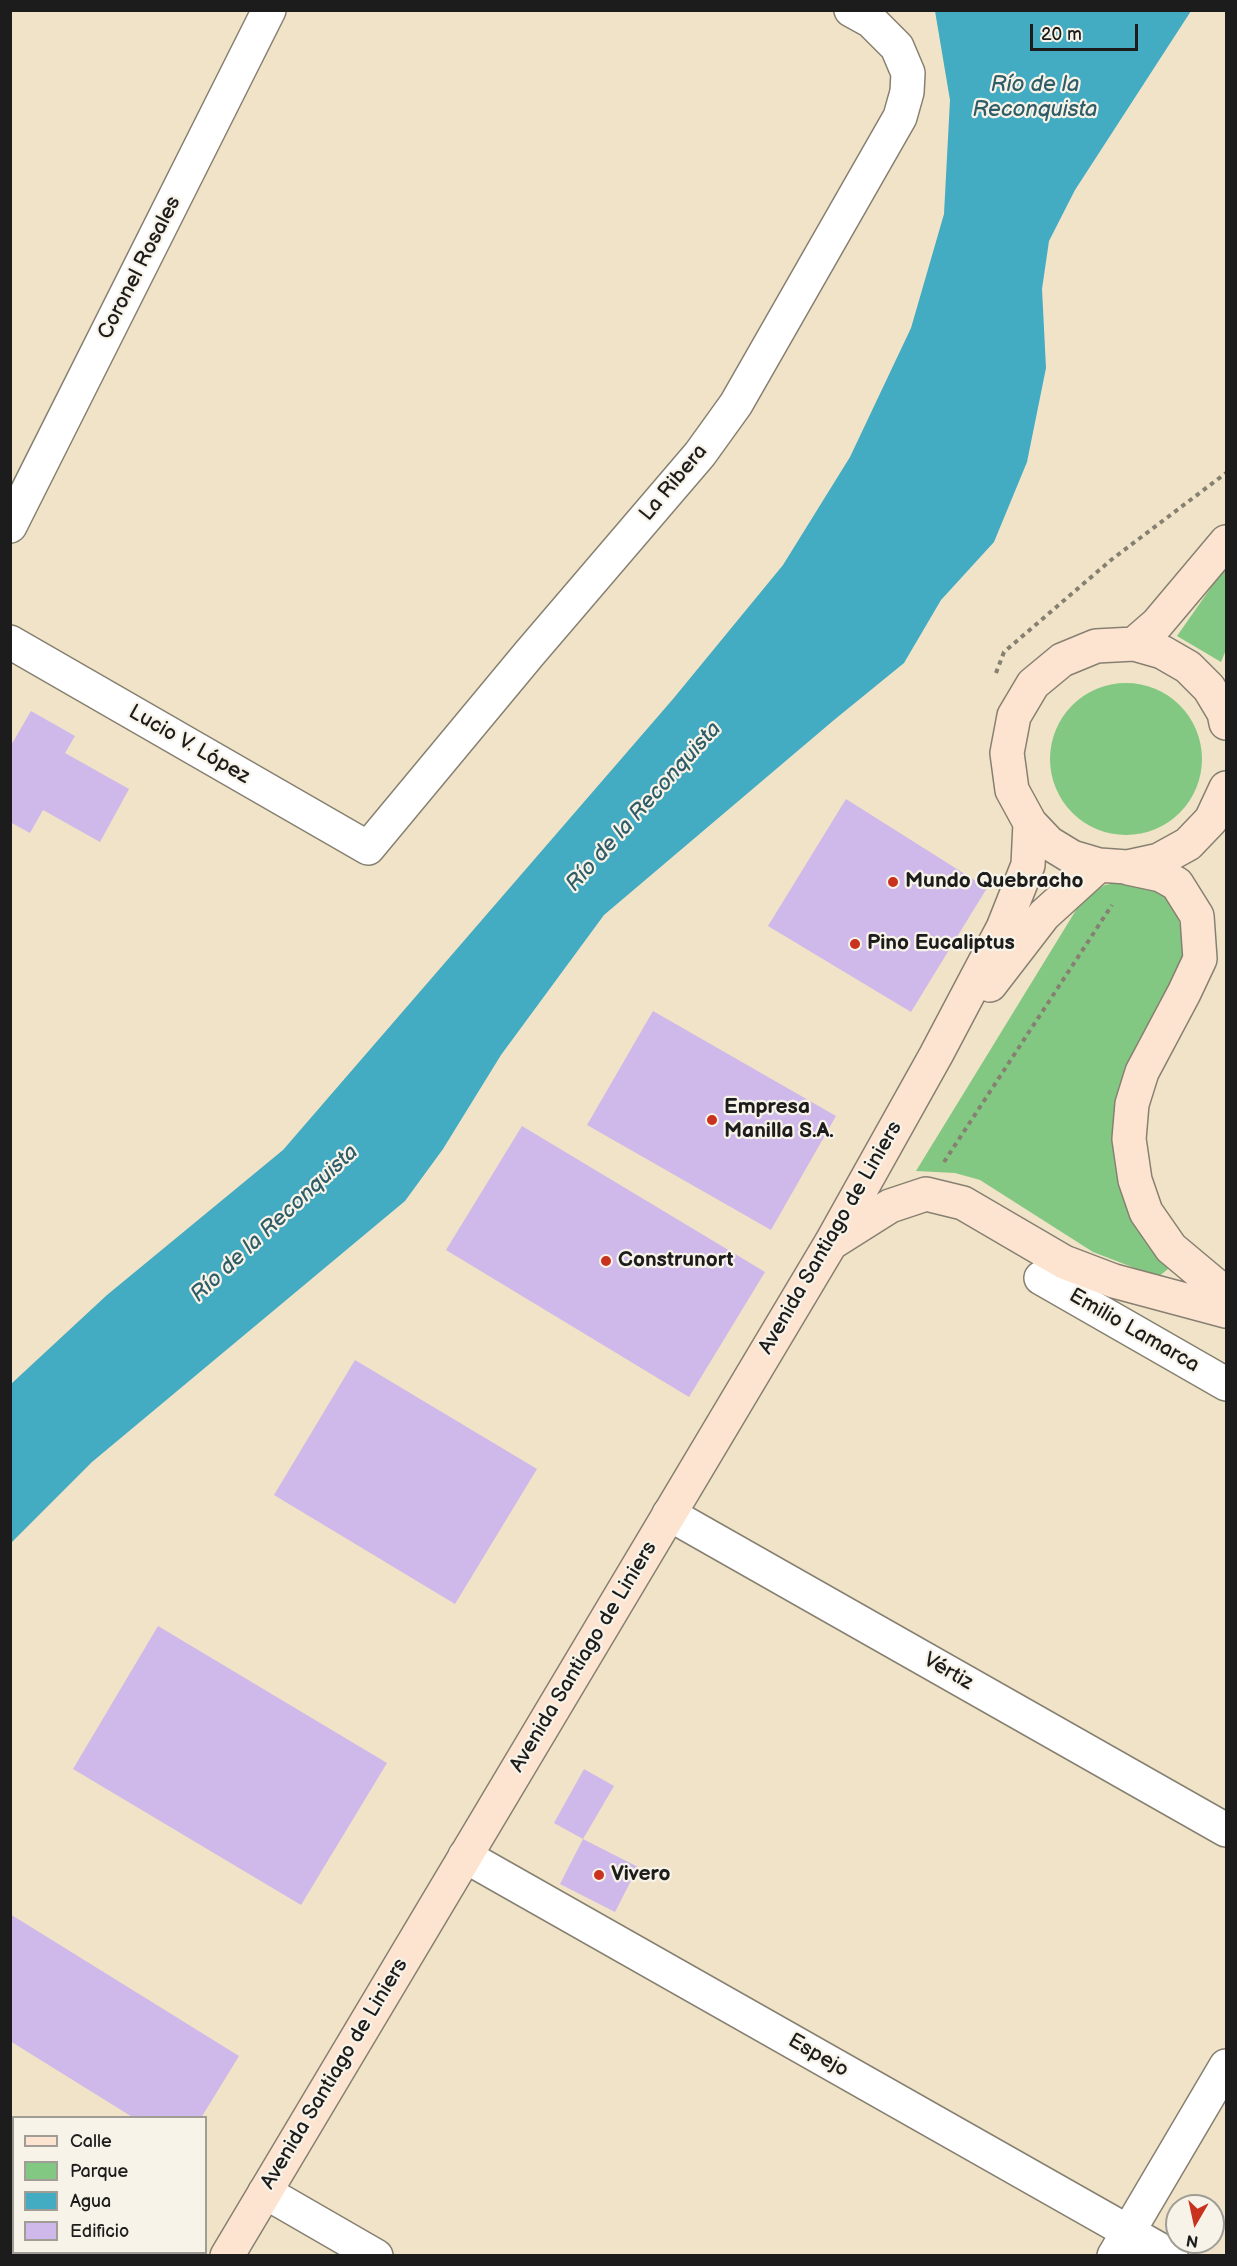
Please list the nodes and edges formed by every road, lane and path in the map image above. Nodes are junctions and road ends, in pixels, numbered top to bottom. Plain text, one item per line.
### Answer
1 (269, 10) edge
2 (851, 10) edge
3 (10, 526) edge
4 (1227, 542) edge
5 (10, 642) edge
6 (1134, 644) junction
7 (1226, 713) edge
8 (1227, 788) edge
9 (1030, 823) junction
10 (368, 848) joint
11 (1113, 866) junction
12 (1122, 902) dead end
13 (936, 1055) junction
14 (941, 1168) dead end
15 (831, 1243) junction
16 (1041, 1278) dead end
17 (1227, 1292) edge
18 (1227, 1311) edge
19 (1227, 1384) edge
20 (669, 1514) junction
21 (1227, 1830) edge
22 (465, 1856) junction
23 (1227, 2066) edge
24 (265, 2192) junction
25 (1121, 2243) edge
26 (227, 2256) edge
27 (376, 2256) edge
28 (1171, 2256) edge

1 - 3 street, Coronel Rosales
2 - 10 street, La Ribera
4 - 6 main road
5 - 10 street, Lucio V. López
6 - 7 main road
6 - 9 main road
8 - 11 main road
9 - 11 main road
9 - 13 main road, Avenida Santiago de Liniers
11 - 13 main road, Avenida Santiago de Liniers
11 - 17 main road
12 - 14 path
13 - 15 main road, Avenida Santiago de Liniers
15 - 18 main road
15 - 20 main road, Avenida Santiago de Liniers
16 - 19 street, Emilio Lamarca
20 - 21 street, Vértiz
20 - 22 main road, Avenida Santiago de Liniers
22 - 24 main road, Avenida Santiago de Liniers
22 - 25 street, Espejo
23 - 25 street
24 - 26 main road, Avenida Santiago de Liniers
24 - 27 street
25 - 28 street, Espejo

